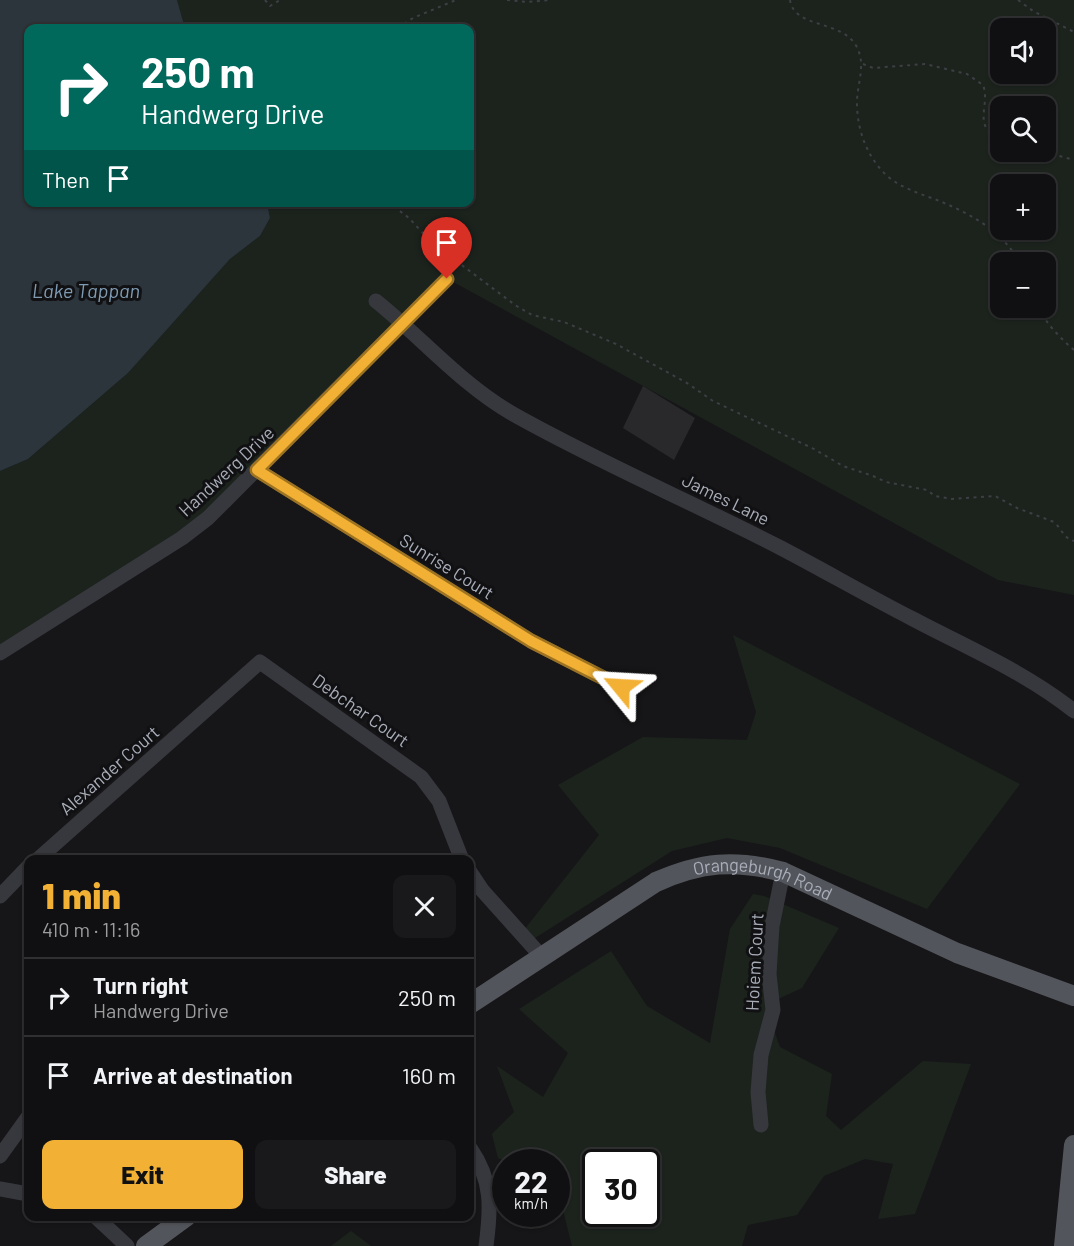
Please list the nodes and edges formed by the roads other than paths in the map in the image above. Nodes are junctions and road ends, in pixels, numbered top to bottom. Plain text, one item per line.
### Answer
1 (447, 279) dead end
2 (376, 302) dead end
3 (403, 323) junction
4 (257, 470) junction
5 (0, 654) edge
6 (621, 687) dead end
7 (207, 710) joint
8 (1074, 711) edge
9 (42, 855) edge
10 (460, 855) edge
11 (24, 871) edge
12 (783, 872) junction
13 (474, 879) edge
14 (0, 896) edge
15 (542, 957) junction
16 (1074, 996) edge
17 (474, 999) edge
18 (24, 1123) edge
19 (761, 1125) dead end
20 (1074, 1145) edge
21 (0, 1156) edge
22 (474, 1156) edge
23 (0, 1189) edge
24 (24, 1193) edge
25 (100, 1221) edge
26 (180, 1221) edge
27 (127, 1246) edge
28 (146, 1246) edge
29 (486, 1246) edge
30 (1064, 1246) edge

1 - 3 street, Handwerg Drive
2 - 3 street, James Lane
3 - 4 street, Handwerg Drive
3 - 8 street, James Lane
4 - 5 street, Handwerg Drive
4 - 6 street, Sunrise Court
7 - 9 street, Alexander Court
7 - 10 street, Debchar Court
11 - 14 street
12 - 15 main road, Orangeburgh Road
12 - 16 main road, Orangeburgh Road
12 - 19 street, Hoiem Court
13 - 15 street
15 - 17 main road, Orangeburgh Road
18 - 21 street
20 - 30 main road
22 - 29 street
23 - 24 street
25 - 27 street
26 - 28 main road

